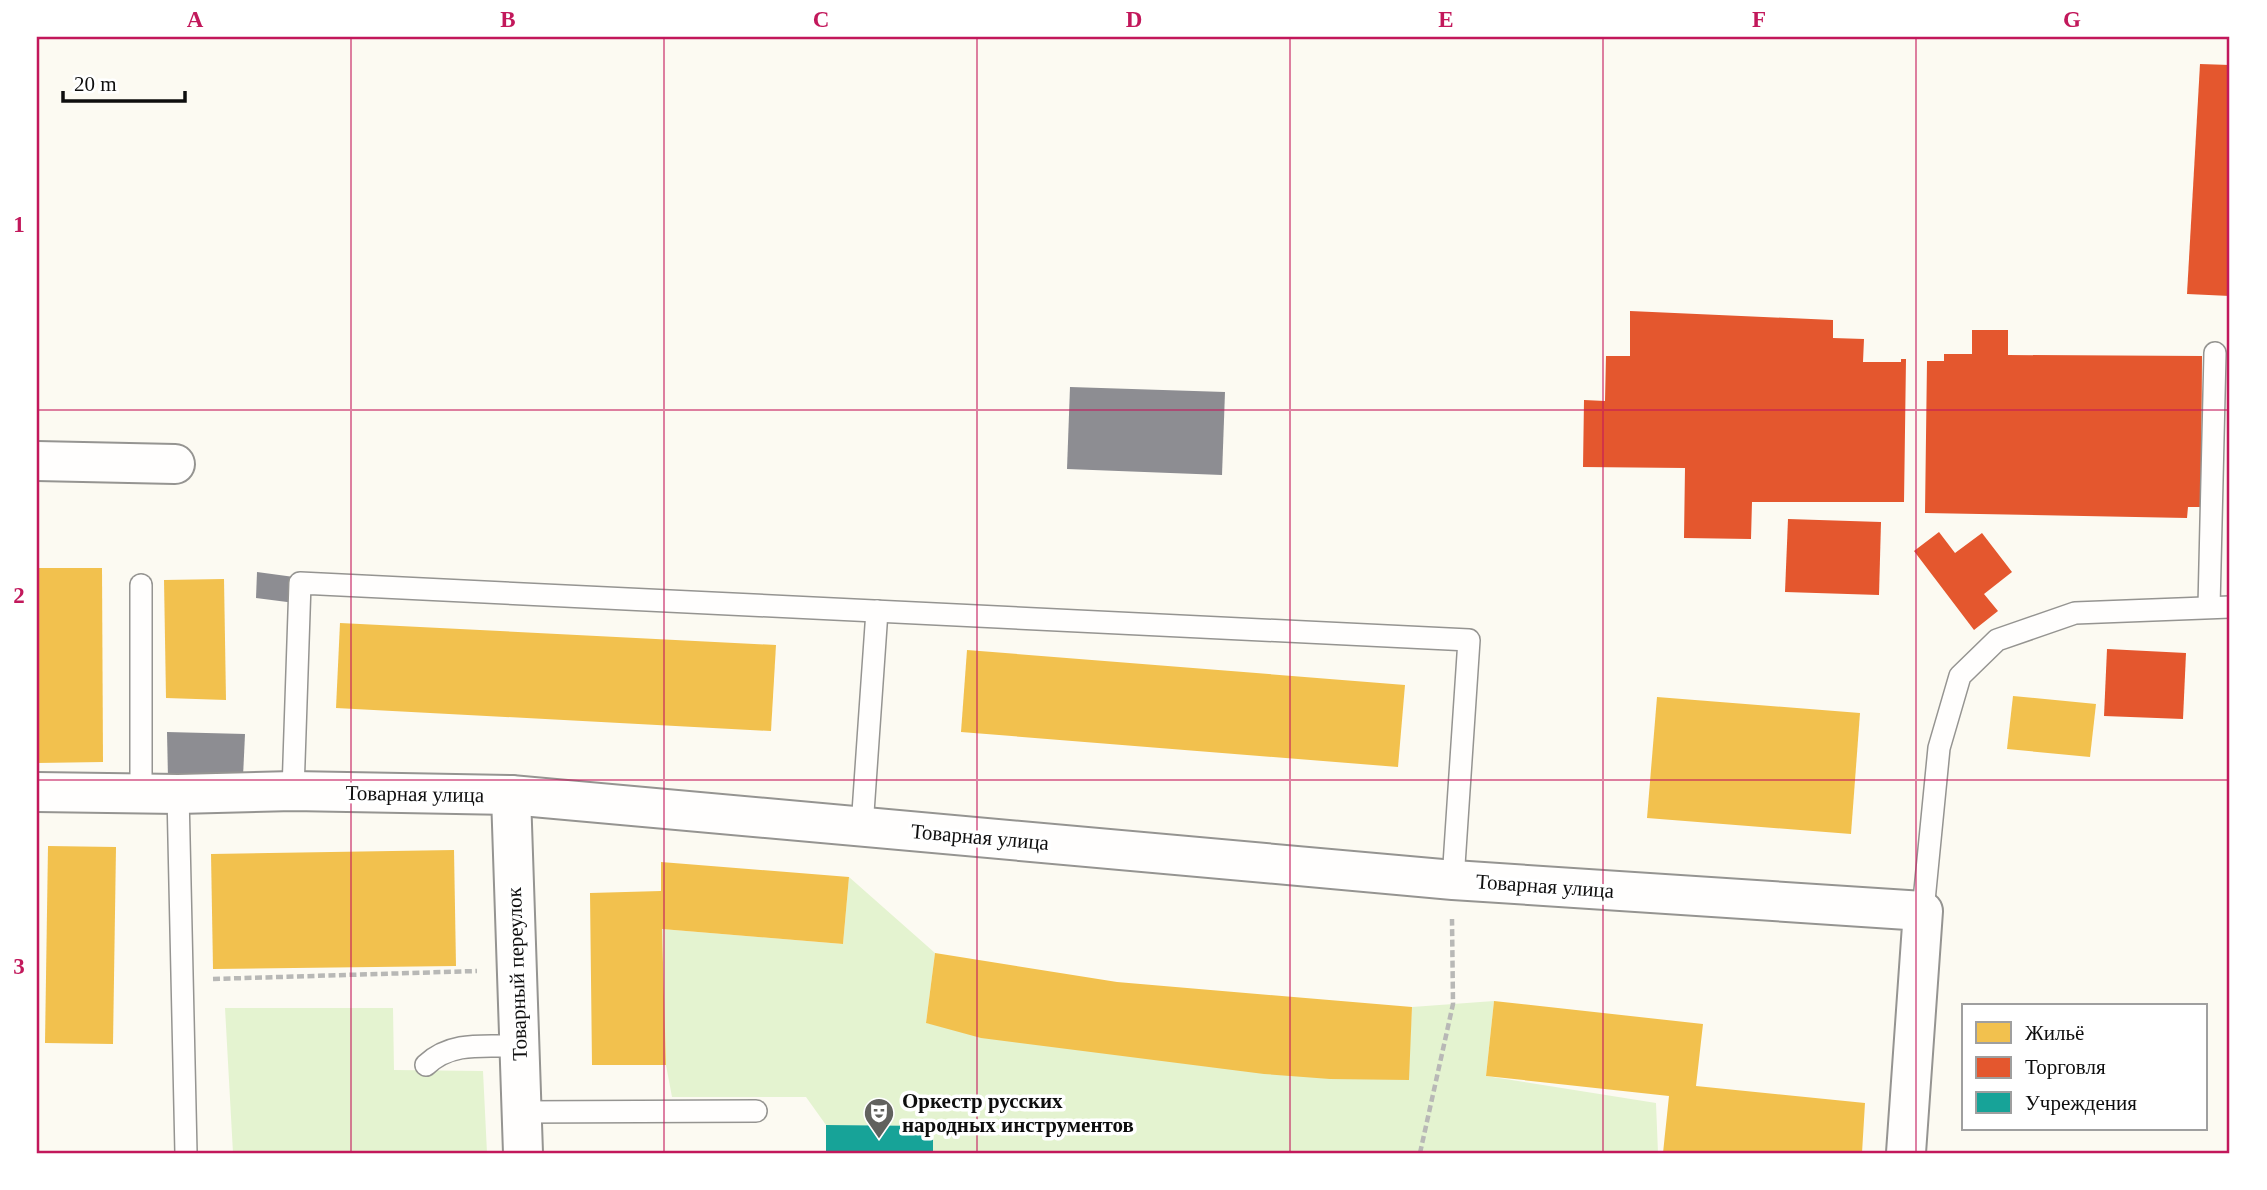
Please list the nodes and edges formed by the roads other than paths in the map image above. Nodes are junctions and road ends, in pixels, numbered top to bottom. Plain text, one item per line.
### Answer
1 (2215, 353) dead end
2 (37, 461) edge
3 (175, 464) dead end
4 (141, 585) dead end
5 (2220, 607) edge
6 (877, 611) junction
7 (293, 791) junction
8 (37, 792) edge
9 (160, 794) junction
10 (511, 795) junction
11 (862, 827) junction
12 (1452, 894) junction
13 (1923, 911) junction
14 (520, 1046) junction
15 (426, 1065) dead end
16 (756, 1111) dead end
17 (522, 1112) junction
18 (186, 1153) edge
19 (523, 1153) edge
20 (1906, 1153) edge

1 - 5 lane
2 - 3 street
4 - 9 lane
5 - 13 lane
6 - 7 lane
6 - 11 lane
6 - 12 lane
7 - 9 street, Товарная улица
7 - 10 street, Товарная улица
8 - 9 street, Товарная улица
9 - 18 lane
10 - 11 street, Товарная улица
10 - 14 street, Товарный переулок
11 - 12 street, Товарная улица
12 - 13 street, Товарная улица
13 - 20 street
14 - 15 lane
14 - 17 street, Товарный переулок
16 - 17 lane
17 - 19 street, Товарный переулок

